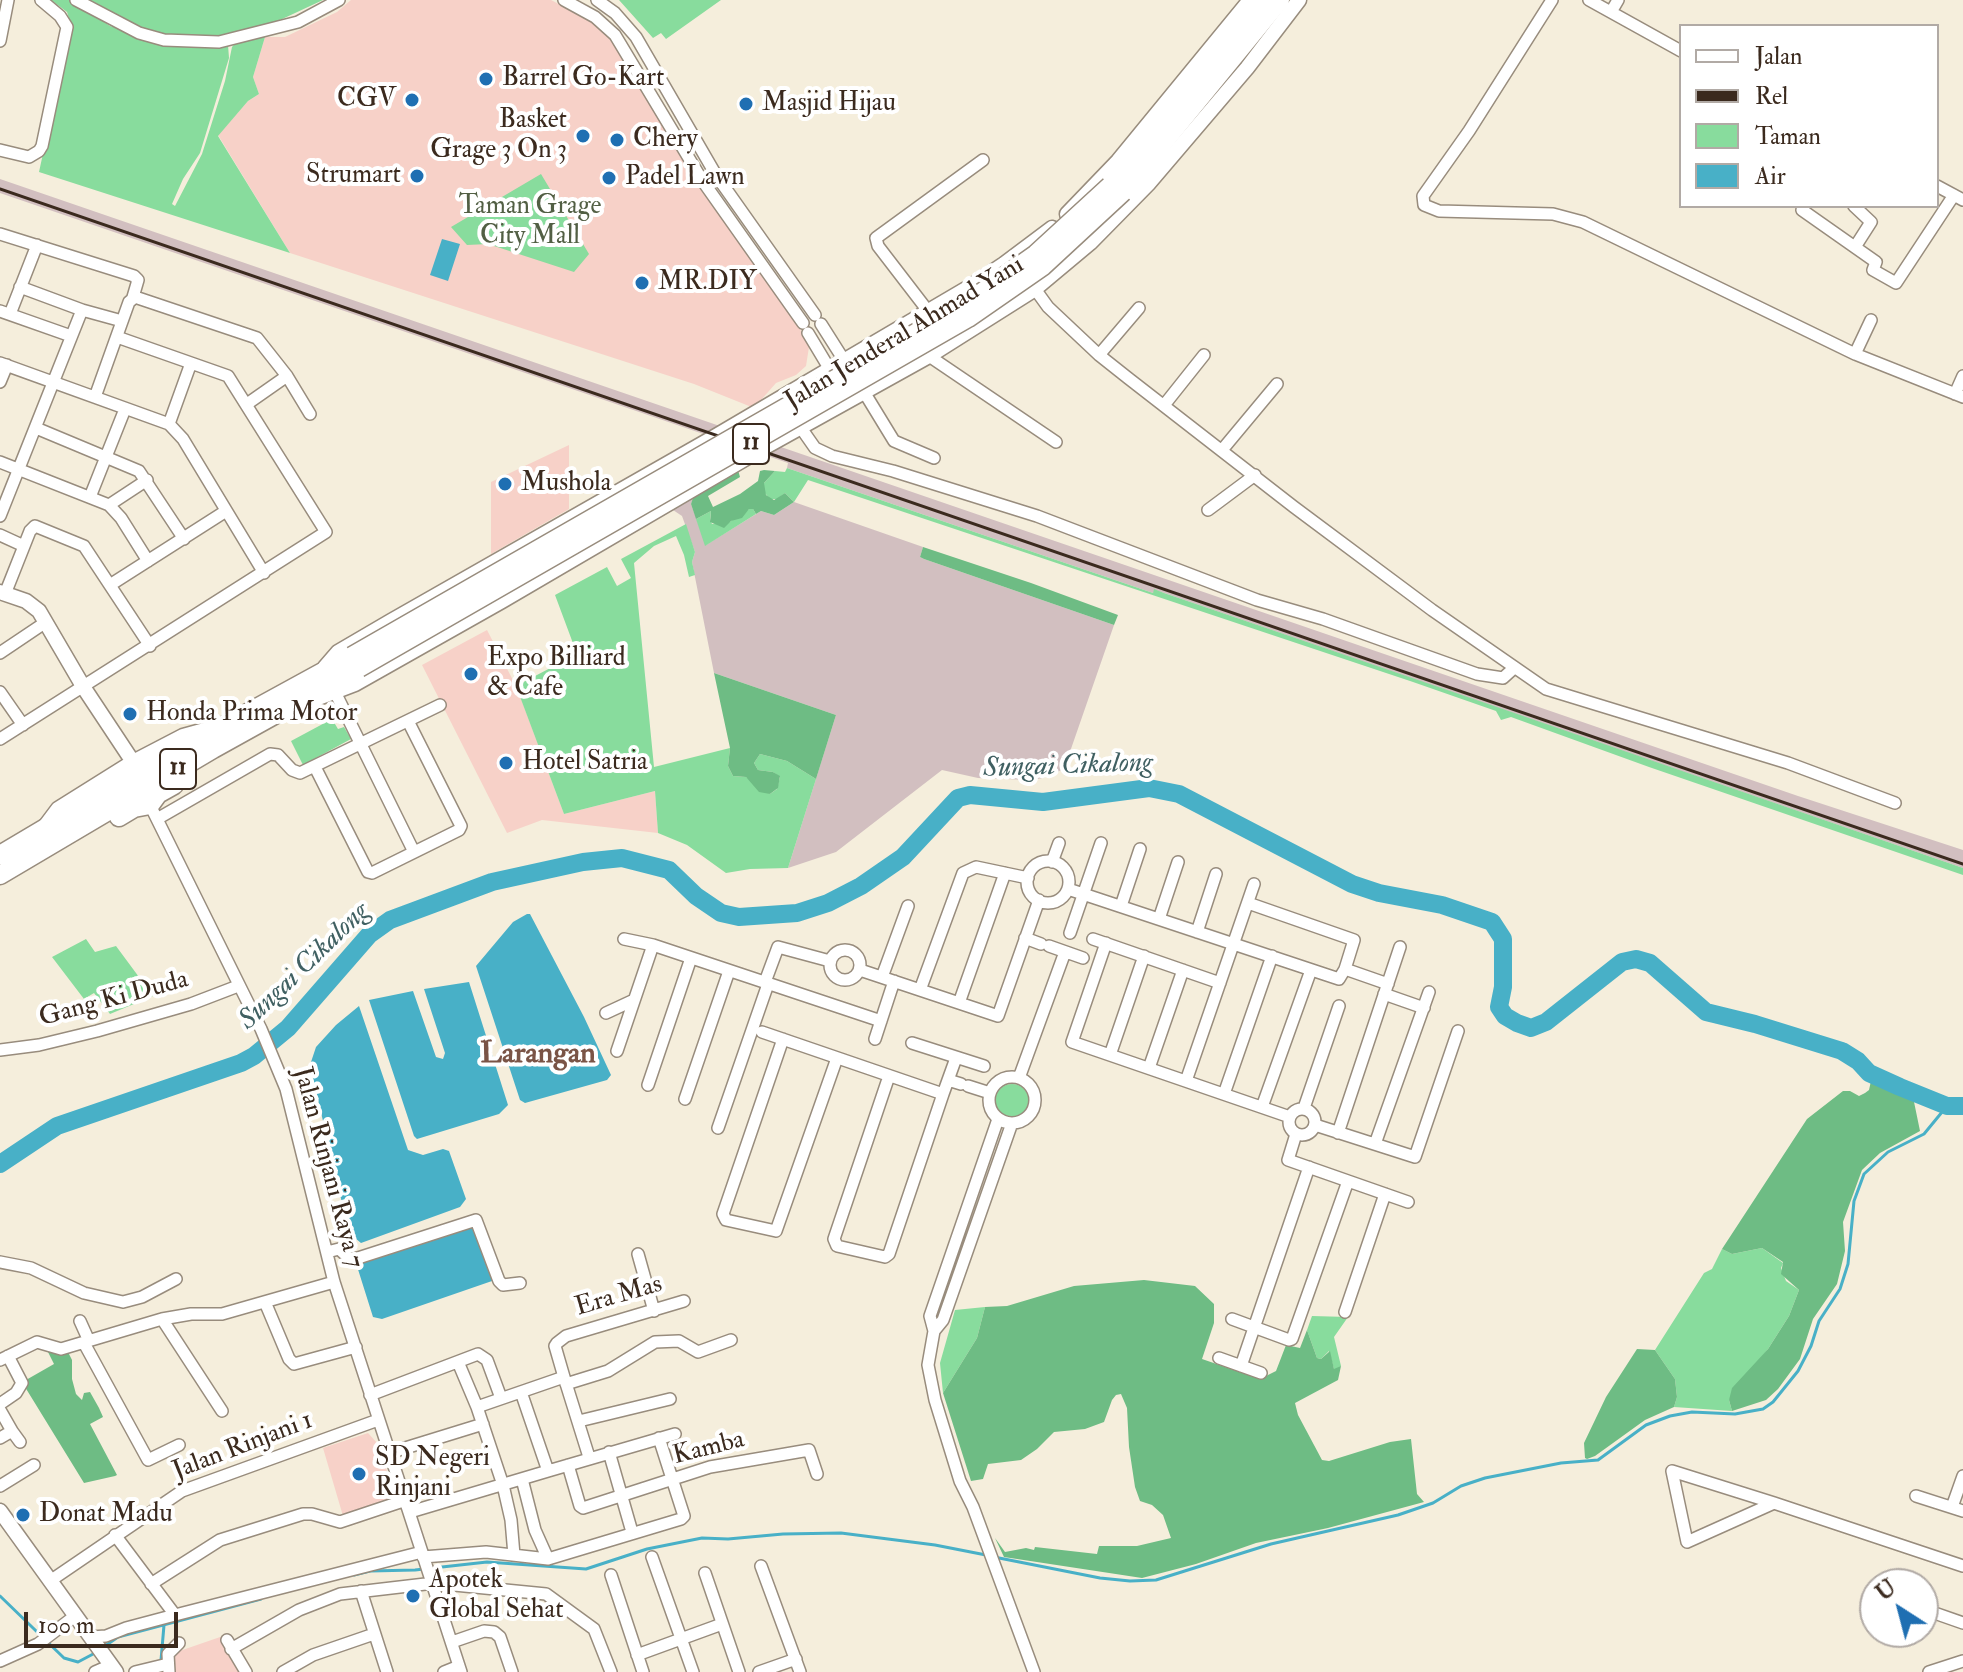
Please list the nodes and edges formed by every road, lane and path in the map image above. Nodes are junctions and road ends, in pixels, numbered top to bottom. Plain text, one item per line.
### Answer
1 (8, 0) edge
2 (41, 0) edge
3 (76, 0) edge
4 (339, 0) edge
5 (564, 0) edge
6 (597, 0) edge
7 (1250, 0) edge
8 (1262, 0) edge
9 (1280, 0) edge
10 (1299, 0) edge
11 (1552, 0) edge
12 (1589, 0) edge
13 (1618, 0) edge
14 (1611, 12) junction
15 (0, 41) edge
16 (1679, 50) edge
17 (0, 150) edge
18 (983, 160) dead end
19 (1138, 165) junction
20 (1939, 187) edge
21 (1958, 198) edge
22 (1856, 208) edge
23 (1802, 210) dead end
24 (754, 227) junction
25 (0, 234) edge
26 (741, 236) junction
27 (37, 245) junction
28 (1855, 247) junction
29 (20, 287) junction
30 (1035, 289) junction
31 (133, 297) junction
32 (1139, 308) dead end
33 (82, 310) junction
34 (928, 311) junction
35 (5, 312) edge
36 (815, 316) junction
37 (1871, 320) dead end
38 (122, 321) junction
39 (803, 324) junction
40 (71, 336) junction
41 (117, 337) junction
42 (1855, 354) junction
43 (1099, 355) junction
44 (1204, 355) dead end
45 (929, 356) junction
46 (844, 359) junction
47 (191, 363) junction
48 (3, 364) edge
49 (829, 368) junction
50 (287, 376) junction
51 (1963, 376) edge
52 (54, 381) junction
53 (0, 382) edge
54 (1277, 384) dead end
55 (865, 393) junction
56 (1959, 396) edge
57 (95, 397) junction
58 (849, 401) junction
59 (247, 404) junction
60 (1165, 404) junction
61 (125, 409) junction
62 (310, 414) dead end
63 (169, 424) junction
64 (36, 428) junction
65 (801, 428) junction
66 (1056, 442) dead end
67 (1222, 450) junction
68 (106, 455) junction
69 (934, 458) dead end
70 (0, 462) edge
71 (20, 469) junction
72 (1255, 475) junction
73 (147, 480) junction
74 (637, 480) junction
75 (90, 497) junction
76 (109, 505) junction
77 (1208, 510) dead end
78 (226, 511) junction
79 (656, 512) junction
80 (0, 516) edge
81 (0, 535) edge
82 (184, 539) junction
83 (24, 546) junction
84 (148, 561) junction
85 (264, 573) junction
86 (110, 585) junction
87 (2, 593) edge
88 (46, 622) junction
89 (150, 646) junction
90 (0, 653) edge
91 (355, 662) junction
92 (1514, 668) junction
93 (317, 677) junction
94 (84, 688) junction
95 (0, 692) edge
96 (339, 701) junction
97 (292, 705) junction
98 (440, 705) dead end
99 (408, 721) junction
100 (23, 725) junction
101 (225, 726) junction
102 (0, 739) edge
103 (361, 744) junction
104 (213, 749) junction
105 (133, 762) junction
106 (315, 767) junction
107 (1895, 803) dead end
108 (153, 812) junction
109 (49, 836) junction
110 (1059, 843) dead end
111 (1101, 843) dead end
112 (1140, 849) dead end
113 (414, 852) junction
114 (0, 855) edge
115 (1052, 862) junction
116 (1178, 862) dead end
117 (1005, 873) junction
118 (1216, 874) dead end
119 (0, 875) edge
120 (1028, 878) junction
121 (1254, 884) dead end
122 (1068, 889) junction
123 (1082, 894) junction
124 (1039, 900) junction
125 (1248, 903) junction
126 (908, 906) dead end
127 (1121, 906) junction
128 (1159, 919) junction
129 (1197, 932) junction
130 (1070, 933) dead end
131 (856, 937) dead end
132 (1025, 938) junction
133 (624, 939) dead end
134 (1093, 939) dead end
135 (1106, 943) junction
136 (1234, 944) junction
137 (653, 945) junction
138 (1400, 947) dead end
139 (851, 951) junction
140 (1065, 952) junction
141 (1144, 956) junction
142 (1272, 956) junction
143 (691, 958) junction
144 (830, 961) junction
145 (1090, 961) junction
146 (1345, 969) junction
147 (860, 970) junction
148 (1183, 970) junction
149 (1311, 970) junction
150 (729, 971) junction
151 (888, 979) junction
152 (766, 983) junction
153 (1220, 983) junction
154 (238, 986) junction
155 (1386, 989) junction
156 (920, 990) junction
157 (1429, 992) dead end
158 (634, 1000) junction
159 (959, 1003) junction
160 (1339, 1006) dead end
161 (1424, 1008) junction
162 (606, 1013) dead end
163 (881, 1021) junction
164 (1458, 1031) dead end
165 (762, 1032) dead end
166 (783, 1039) junction
167 (875, 1039) dead end
168 (912, 1043) dead end
169 (0, 1050) edge
170 (617, 1051) dead end
171 (1110, 1055) junction
172 (837, 1058) junction
173 (956, 1058) junction
174 (984, 1066) dead end
175 (1149, 1068) junction
176 (889, 1076) junction
177 (1019, 1078) junction
178 (948, 1080) junction
179 (1186, 1081) junction
180 (648, 1085) dead end
181 (990, 1093) junction
182 (943, 1094) junction
183 (1224, 1094) junction
184 (685, 1099) dead end
185 (1262, 1107) junction
186 (1304, 1108) junction
187 (1290, 1117) junction
188 (998, 1119) junction
189 (1012, 1123) junction
190 (1315, 1125) junction
191 (718, 1128) dead end
192 (1338, 1133) junction
193 (1296, 1134) junction
194 (1375, 1144) junction
195 (1309, 1167) junction
196 (1348, 1181) junction
197 (1385, 1194) junction
198 (1408, 1202) dead end
199 (327, 1252) junction
200 (638, 1254) dead end
201 (0, 1262) edge
202 (176, 1279) dead end
203 (334, 1282) junction
204 (520, 1283) dead end
205 (684, 1301) dead end
206 (265, 1302) junction
207 (654, 1311) junction
208 (1345, 1312) dead end
209 (162, 1319) junction
210 (1232, 1319) dead end
211 (80, 1321) dead end
212 (1255, 1327) junction
213 (934, 1331) junction
214 (731, 1340) dead end
215 (86, 1342) junction
216 (356, 1347) junction
217 (4, 1358) edge
218 (1219, 1358) dead end
219 (458, 1362) junction
220 (1241, 1366) junction
221 (1261, 1373) dead end
222 (565, 1380) junction
223 (521, 1392) junction
224 (370, 1395) junction
225 (501, 1398) junction
226 (670, 1399) dead end
227 (0, 1407) edge
228 (477, 1407) junction
229 (222, 1411) dead end
230 (378, 1420) junction
231 (579, 1421) junction
232 (483, 1424) junction
233 (12, 1431) junction
234 (675, 1434) dead end
235 (0, 1438) edge
236 (659, 1438) junction
237 (20, 1442) dead end
238 (179, 1445) dead end
239 (609, 1452) junction
240 (389, 1453) junction
241 (589, 1457) junction
242 (34, 1465) dead end
243 (568, 1465) junction
244 (548, 1471) junction
245 (817, 1474) dead end
246 (1963, 1476) edge
247 (522, 1479) junction
248 (672, 1480) junction
249 (503, 1485) junction
250 (0, 1486) edge
251 (1916, 1496) dead end
252 (620, 1497) junction
253 (1774, 1503) junction
254 (408, 1506) junction
255 (1958, 1509) edge
256 (0, 1511) edge
257 (632, 1532) junction
258 (115, 1535) junction
259 (514, 1555) junction
260 (424, 1557) junction
261 (652, 1557) dead end
262 (548, 1559) junction
263 (761, 1566) dead end
264 (1963, 1566) edge
265 (705, 1573) dead end
266 (611, 1575) dead end
267 (50, 1581) junction
268 (433, 1581) junction
269 (151, 1584) junction
270 (361, 1591) junction
271 (175, 1615) junction
272 (1939, 1615) edge
273 (75, 1616) junction
274 (1963, 1623) edge
275 (722, 1624) junction
276 (374, 1634) junction
277 (681, 1640) junction
278 (452, 1642) junction
279 (179, 1643) dead end
280 (103, 1654) edge
281 (637, 1655) junction
282 (796, 1659) junction
283 (1963, 1661) edge
284 (0, 1664) edge
285 (163, 1667) edge
286 (460, 1669) edge
287 (2, 1672) edge
288 (95, 1672) edge
289 (135, 1672) edge
290 (246, 1672) edge
291 (283, 1672) edge
292 (387, 1672) edge
293 (444, 1672) edge
294 (512, 1672) edge
295 (611, 1672) edge
296 (642, 1672) edge
297 (693, 1672) edge
298 (739, 1672) edge
299 (759, 1672) edge
300 (800, 1672) edge
301 (1034, 1672) edge
302 (1932, 1672) edge

1 - 15 street
2 - 17 street
3 - 4 street
5 - 26 street
6 - 24 street
7 - 34 street, Jalan Jenderal Ahmad Yani
8 - 19 highway, Jalan Jenderal Ahmad Yani / 11
9 - 19 highway, Jalan Jenderal Ahmad Yani / 11
10 - 30 street, Jalan Jenderal Ahmad Yani
11 - 42 street
12 - 14 street
13 - 14 street
14 - 16 street
18 - 34 street
19 - 91 highway, Jalan Jenderal Ahmad Yani / 11, bridge
20 - 21 street
21 - 28 street
22 - 28 street
23 - 28 street
24 - 26 street
24 - 36 street
25 - 27 street
26 - 39 street
27 - 29 street
27 - 31 street
29 - 33 street
29 - 35 street
30 - 43 street
30 - 45 street, Jalan Jenderal Ahmad Yani
31 - 38 street
31 - 50 street
32 - 43 street
33 - 38 street
33 - 40 street
34 - 46 street, Jalan Jenderal Ahmad Yani
35 - 40 street
36 - 39 street
36 - 46 street
37 - 42 street
38 - 41 street
39 - 49 street
40 - 52 street
41 - 47 street
41 - 57 street
42 - 56 street
43 - 60 street
44 - 60 street
45 - 55 street, Jalan Jenderal Ahmad Yani
45 - 66 street
46 - 49 street, Jalan Jenderal Ahmad Yani
46 - 55 street
47 - 59 street
47 - 63 street
48 - 52 street
48 - 53 street
49 - 58 street
49 - 74 street, Jalan Jenderal Ahmad Yani
50 - 59 street
50 - 62 street
51 - 56 street
52 - 57 street
52 - 64 street
54 - 67 street
55 - 58 street, Jalan Jenderal Ahmad Yani
55 - 69 street
57 - 61 street
58 - 65 street, Jalan Jenderal Ahmad Yani
59 - 85 street
60 - 67 street
61 - 63 street
61 - 68 street
63 - 78 street
64 - 68 street
64 - 71 street
65 - 79 street, Jalan Jenderal Ahmad Yani
65 - 92 street
67 - 72 street
68 - 73 street
68 - 75 street
70 - 71 street
71 - 75 street
71 - 80 street
72 - 77 street
72 - 92 street
73 - 76 street
73 - 82 street
74 - 79 street
74 - 93 street, Jalan Jenderal Ahmad Yani
75 - 76 street
76 - 84 street
78 - 82 street
78 - 85 street
79 - 96 street, Jalan Jenderal Ahmad Yani
81 - 83 street
82 - 84 street
83 - 86 street
83 - 87 street
84 - 86 street
85 - 89 street
86 - 89 street
87 - 88 street
88 - 90 street
88 - 94 street
89 - 94 street
91 - 93 highway, Jalan Jenderal Ahmad Yani / 11
91 - 97 highway, Jalan Jenderal Ahmad Yani / 11
92 - 107 street
93 - 101 highway, Jalan Jenderal Ahmad Yani / 11
94 - 100 street
94 - 105 street
95 - 100 street
96 - 97 street, Jalan Jenderal Ahmad Yani
96 - 103 street
97 - 104 highway, Jalan Jenderal Ahmad Yani / 11
98 - 99 street
99 - 103 street
99 - 113 street
100 - 102 street
101 - 105 street
101 - 109 highway, Jalan Jenderal Ahmad Yani / 11
103 - 106 street
103 - 113 street
104 - 108 highway
104 - 109 highway, Jalan Jenderal Ahmad Yani / 11
105 - 109 street
106 - 108 street
106 - 113 street
108 - 109 highway
108 - 154 street, Jalan Rinjani Raya 7
109 - 114 highway, Jalan Jenderal Ahmad Yani / 11
109 - 119 highway, Jalan Jenderal Ahmad Yani / 11
110 - 115 street
111 - 123 street
112 - 127 street
115 - 120 street
115 - 122 street
116 - 128 street
117 - 120 street
117 - 156 street
117 - 159 street
118 - 129 street
120 - 124 street
121 - 125 street
122 - 123 street
122 - 124 street
123 - 127 street
123 - 130 street
124 - 132 street
125 - 136 street
125 - 146 street
126 - 151 street
127 - 128 street
128 - 129 street
129 - 136 street
131 - 139 street
132 - 140 street
132 - 159 street
133 - 137 street
134 - 135 street
135 - 141 street
135 - 145 street
136 - 142 street
136 - 153 street
137 - 143 street
137 - 158 street
138 - 155 street
139 - 144 street
139 - 147 street
140 - 145 street
140 - 177 street
141 - 148 street
141 - 171 street
142 - 149 street
142 - 183 street
143 - 150 street
143 - 180 street
144 - 147 street
144 - 152 street
145 - 171 street
146 - 149 street
146 - 155 street
147 - 151 street
148 - 153 street
148 - 175 street
149 - 185 street
150 - 152 street
150 - 184 street
151 - 156 street
151 - 163 street
152 - 163 street
152 - 191 street
153 - 179 street
154 - 169 street, Gang Ki Duda
154 - 199 street, Jalan Rinjani Raya 7
155 - 161 street
155 - 192 street
156 - 159 street
157 - 161 street
158 - 162 street
158 - 170 street
160 - 186 street
161 - 194 street
163 - 167 street
164 - 194 street
165 - 166 street
166 - 172 street
166 - 172 street
168 - 173 street
171 - 175 street
172 - 176 street
173 - 174 street
173 - 178 street
175 - 179 street
176 - 182 street
176 - 182 street
177 - 181 street
177 - 189 street
178 - 181 street
178 - 182 street
179 - 183 street
181 - 188 street
183 - 185 street
185 - 187 street
186 - 187 street
186 - 190 street
187 - 193 street
188 - 189 street
188 - 213 street
189 - 213 street
190 - 192 street
190 - 193 street
192 - 194 street
193 - 195 street
195 - 196 street
195 - 212 street
196 - 197 street
196 - 212 street
197 - 198 street
197 - 208 street
199 - 203 street, Jalan Rinjani Raya 7
199 - 204 street
200 - 207 street
201 - 202 street
203 - 206 street
203 - 216 street, Jalan Rinjani Raya 7
205 - 207 street, Era Mas
206 - 209 street
206 - 216 street
207 - 222 street, Era Mas
209 - 215 street
209 - 229 street
210 - 212 street
211 - 215 street
212 - 220 street
213 - 301 street
214 - 222 street
215 - 217 street
215 - 238 street
216 - 224 street, Jalan Rinjani Raya 7
217 - 227 street
218 - 220 street
219 - 224 street
219 - 225 street
219 - 228 street
220 - 221 street
222 - 223 street
222 - 231 street
223 - 225 street
223 - 244 street
224 - 230 street, Jalan Rinjani Raya 7
225 - 228 street
226 - 231 street
227 - 233 street
228 - 232 street
230 - 240 street, Jalan Rinjani Raya 7
230 - 258 street, Jalan Rinjani 1
231 - 241 street
232 - 240 street
232 - 249 street
233 - 235 street
233 - 237 street
234 - 236 street, Kamba
236 - 239 street, Kamba
236 - 248 street
239 - 241 street, Kamba
239 - 252 street
240 - 254 street, Jalan Rinjani Raya 7
241 - 243 street, Kamba
242 - 250 street
243 - 244 street, Kamba
243 - 252 street, Kamba
244 - 247 street, Kamba
245 - 248 street, Kamba
246 - 255 street
247 - 249 street, Kamba
247 - 262 street
248 - 252 street, Kamba
248 - 257 street
249 - 254 street, Kamba
249 - 259 street
251 - 255 street
252 - 257 street
253 - 253 street
253 - 264 street
254 - 260 street, Jalan Rinjani Raya 7
254 - 269 street, Kamba
256 - 267 street
257 - 262 street
258 - 267 street, Jalan Rinjani 1
258 - 269 street
259 - 260 street
259 - 262 street
260 - 268 street, Jalan Rinjani Raya 7
260 - 271 street
261 - 277 street
263 - 282 street
265 - 275 street
266 - 281 street
267 - 273 street
268 - 270 street
268 - 278 street, Jalan Rinjani Raya 7
268 - 295 street
269 - 271 street
270 - 276 street
270 - 290 street
271 - 280 street
272 - 274 street
273 - 280 street
273 - 284 street
275 - 277 street
275 - 298 street
276 - 291 street
276 - 292 street
277 - 281 street
277 - 297 street
278 - 286 street, Jalan Rinjani Raya 7
278 - 294 street
279 - 285 street
280 - 288 street
281 - 296 street
282 - 299 street
282 - 300 street
283 - 302 street
284 - 287 street
285 - 289 street
286 - 293 street

